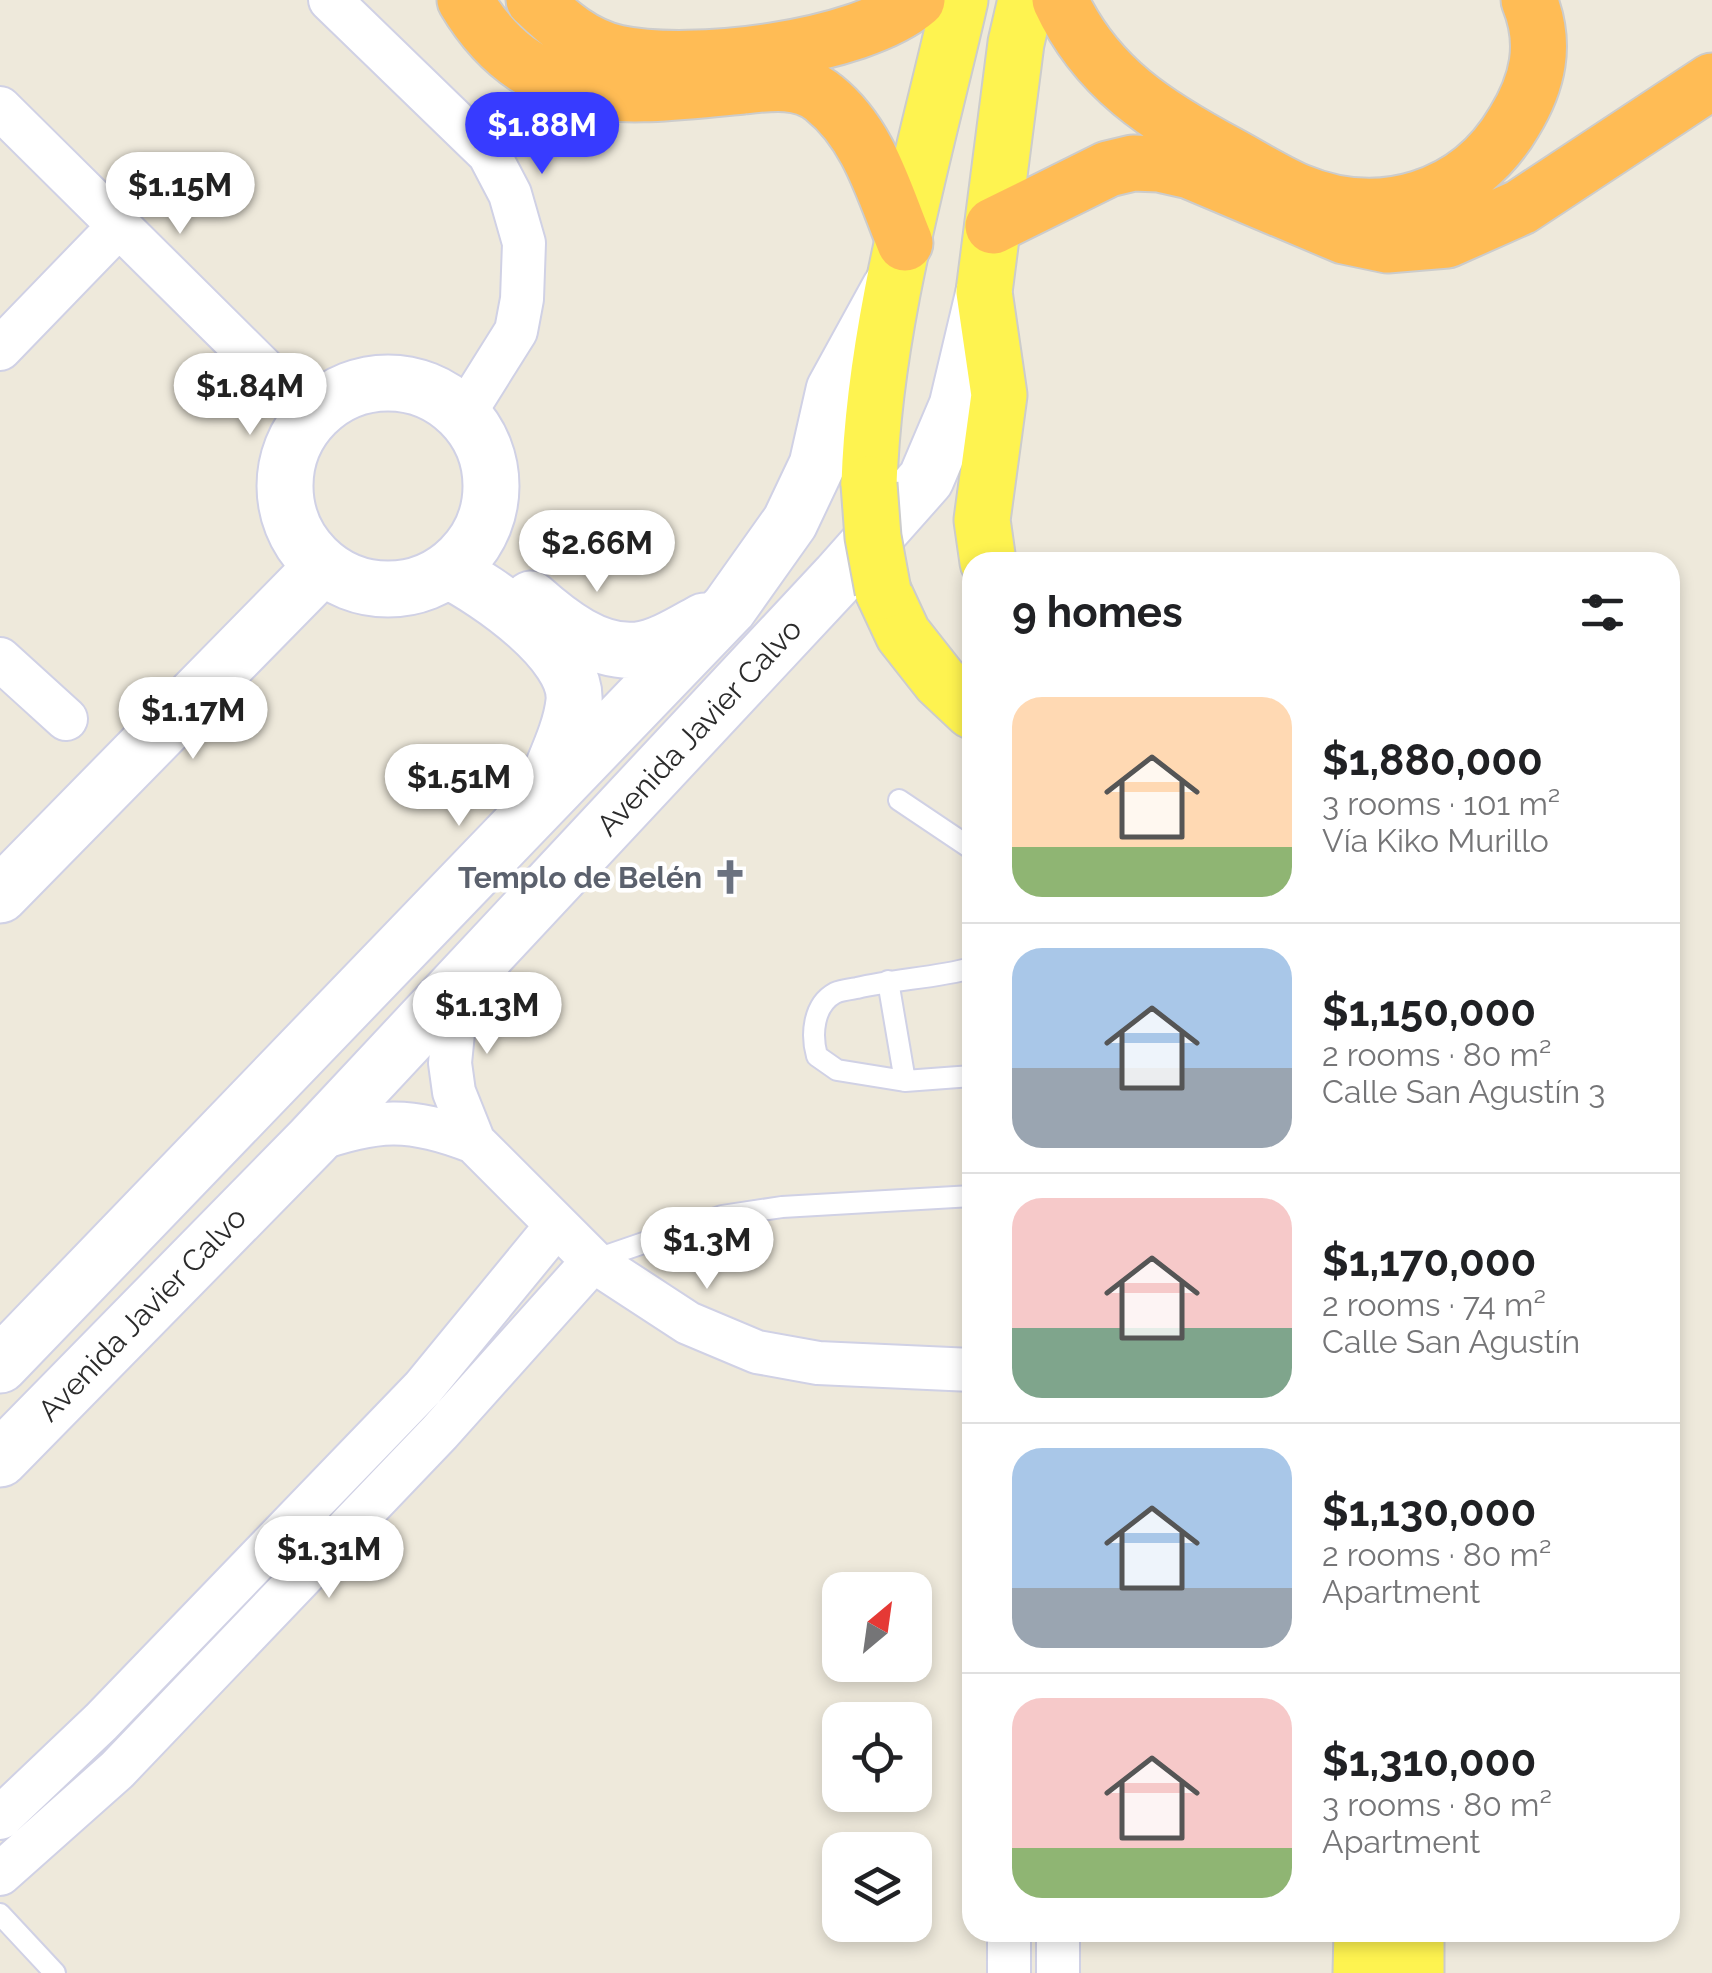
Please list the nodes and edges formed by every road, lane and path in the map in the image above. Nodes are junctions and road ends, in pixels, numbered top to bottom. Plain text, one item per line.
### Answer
1 (330, 0) edge
2 (465, 0) edge
3 (534, 0) edge
4 (916, 0) edge
5 (960, 0) edge
6 (1026, 0) edge
7 (1060, 0) edge
8 (1528, 0) edge
9 (1712, 81) edge
10 (0, 108) edge
11 (993, 226) junction
12 (118, 227) junction
13 (899, 262) junction
14 (984, 292) junction
15 (0, 349) edge
16 (464, 414) junction
17 (311, 416) junction
18 (987, 552) edge
19 (461, 558) junction
20 (323, 566) junction
21 (729, 608) junction
22 (0, 659) edge
23 (962, 702) edge
24 (66, 719) dead end
25 (899, 800) dead end
26 (538, 808) junction
27 (962, 842) edge
28 (0, 896) edge
29 (962, 970) edge
30 (468, 975) junction
31 (888, 980) junction
32 (962, 1077) edge
33 (905, 1081) junction
34 (312, 1141) junction
35 (474, 1142) junction
36 (962, 1197) edge
37 (556, 1226) junction
38 (592, 1261) junction
39 (9, 1352) edge
40 (962, 1370) edge
41 (0, 1459) edge
42 (0, 1818) edge
43 (0, 1874) edge
44 (0, 1914) edge
45 (1008, 1942) edge
46 (1058, 1942) edge
47 (1362, 1942) edge
48 (1416, 1942) edge
49 (55, 1973) edge
50 (1009, 1973) edge
51 (1058, 1973) edge
52 (1362, 1973) edge
53 (1416, 1973) edge

1 - 16 street
2 - 13 highway
3 - 4 highway
5 - 13 main road
6 - 11 main road
7 - 8 highway
9 - 11 highway
10 - 12 street
11 - 14 main road
12 - 15 street
12 - 17 street
13 - 21 street, Avenida Javier Calvo
13 - 23 main road, bridge
14 - 18 main road
14 - 30 street, Avenida Javier Calvo
16 - 17 street
16 - 19 street
17 - 20 street
19 - 20 street
19 - 21 street
19 - 26 street
20 - 28 street
21 - 26 street, Avenida Javier Calvo
22 - 24 street
25 - 27 lane
26 - 39 street, Avenida Javier Calvo
29 - 31 lane
30 - 34 street, Avenida Javier Calvo
30 - 35 street
31 - 33 lane
31 - 33 lane
32 - 33 lane
34 - 35 street
34 - 41 street, Avenida Javier Calvo
35 - 37 street
36 - 38 lane
37 - 38 street
37 - 42 street
38 - 40 street
38 - 43 street
44 - 49 lane
45 - 50 street
46 - 51 street
47 - 52 main road
48 - 53 main road

